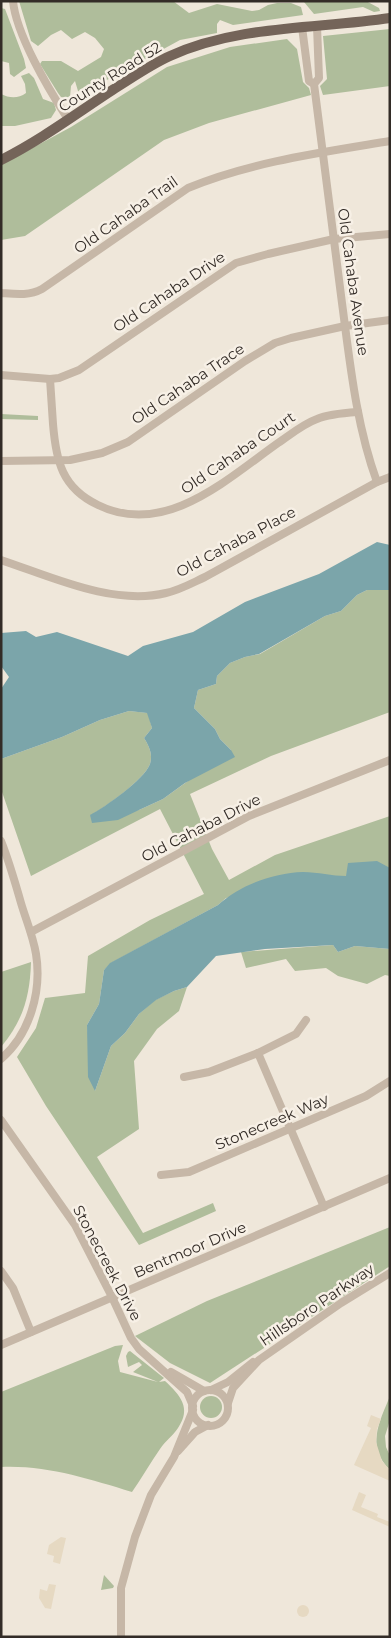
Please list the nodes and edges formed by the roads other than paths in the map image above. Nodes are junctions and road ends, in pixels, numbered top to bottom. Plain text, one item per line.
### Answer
1 (13, 1) edge
2 (390, 18) edge
3 (316, 26) junction
4 (302, 27) junction
5 (314, 84) junction
6 (70, 118) junction
7 (390, 141) edge
8 (323, 152) junction
9 (1, 160) edge
10 (390, 234) edge
11 (334, 239) junction
12 (1, 293) edge
13 (390, 320) edge
14 (345, 326) junction
15 (1, 376) edge
16 (50, 379) junction
17 (358, 412) junction
18 (1, 461) edge
19 (59, 461) junction
20 (390, 477) edge
21 (377, 482) junction
22 (1, 560) edge
23 (390, 760) edge
24 (1, 841) edge
25 (31, 932) junction
26 (306, 1020) dead end
27 (258, 1053) junction
28 (1, 1059) edge
29 (184, 1077) dead end
30 (390, 1081) edge
31 (1, 1120) edge
32 (291, 1129) junction
33 (161, 1176) dead end
34 (390, 1178) edge
35 (324, 1207) junction
36 (1, 1272) edge
37 (390, 1273) edge
38 (112, 1297) junction
39 (31, 1332) junction
40 (1, 1345) edge
41 (259, 1360) junction
42 (158, 1365) junction
43 (207, 1391) junction
44 (228, 1402) junction
45 (193, 1408) junction
46 (208, 1425) junction
47 (174, 1456) junction
48 (121, 1637) edge

1 - 6 street
2 - 3 main road, County Road 52
3 - 4 main road, County Road 52
3 - 5 street, Old Cahaba Avenue
4 - 5 street, Old Cahaba Avenue
4 - 6 main road, County Road 52
5 - 8 street, Old Cahaba Avenue
6 - 9 main road, County Road 52
7 - 8 street, Old Cahaba Trail
8 - 11 street, Old Cahaba Avenue
8 - 12 street, Old Cahaba Trail
10 - 11 street, Old Cahaba Drive
11 - 14 street, Old Cahaba Avenue
11 - 16 street, Old Cahaba Drive
13 - 14 street, Old Cahaba Trace
14 - 17 street, Old Cahaba Avenue
14 - 19 street, Old Cahaba Trace
15 - 16 street, Old Cahaba Drive
16 - 19 street, Old Cahaba Court
17 - 19 street, Old Cahaba Court
17 - 21 street, Old Cahaba Avenue
18 - 19 street, Old Cahaba Trace
20 - 21 street, Old Cahaba Place
21 - 22 street, Old Cahaba Place
23 - 25 street, Old Cahaba Drive
24 - 25 street
25 - 28 street
26 - 27 street
27 - 29 street
27 - 32 street
30 - 32 street, Stonecreek Way
31 - 38 street, Stonecreek Drive
32 - 33 street, Stonecreek Way
32 - 35 street
34 - 35 street, Bentmoor Drive
35 - 38 street, Bentmoor Drive
36 - 39 street
37 - 41 street, Hillsboro Parkway
38 - 39 street, Bentmoor Drive
38 - 42 street, Stonecreek Drive
39 - 40 street, Bentmoor Drive
41 - 43 street, Hillsboro Parkway
41 - 44 street, Hillsboro Parkway
42 - 43 street, Stonecreek Drive
42 - 45 street, Stonecreek Drive
43 - 44 street
43 - 45 street
44 - 46 street
45 - 46 street
45 - 47 street
46 - 47 street
47 - 48 street

